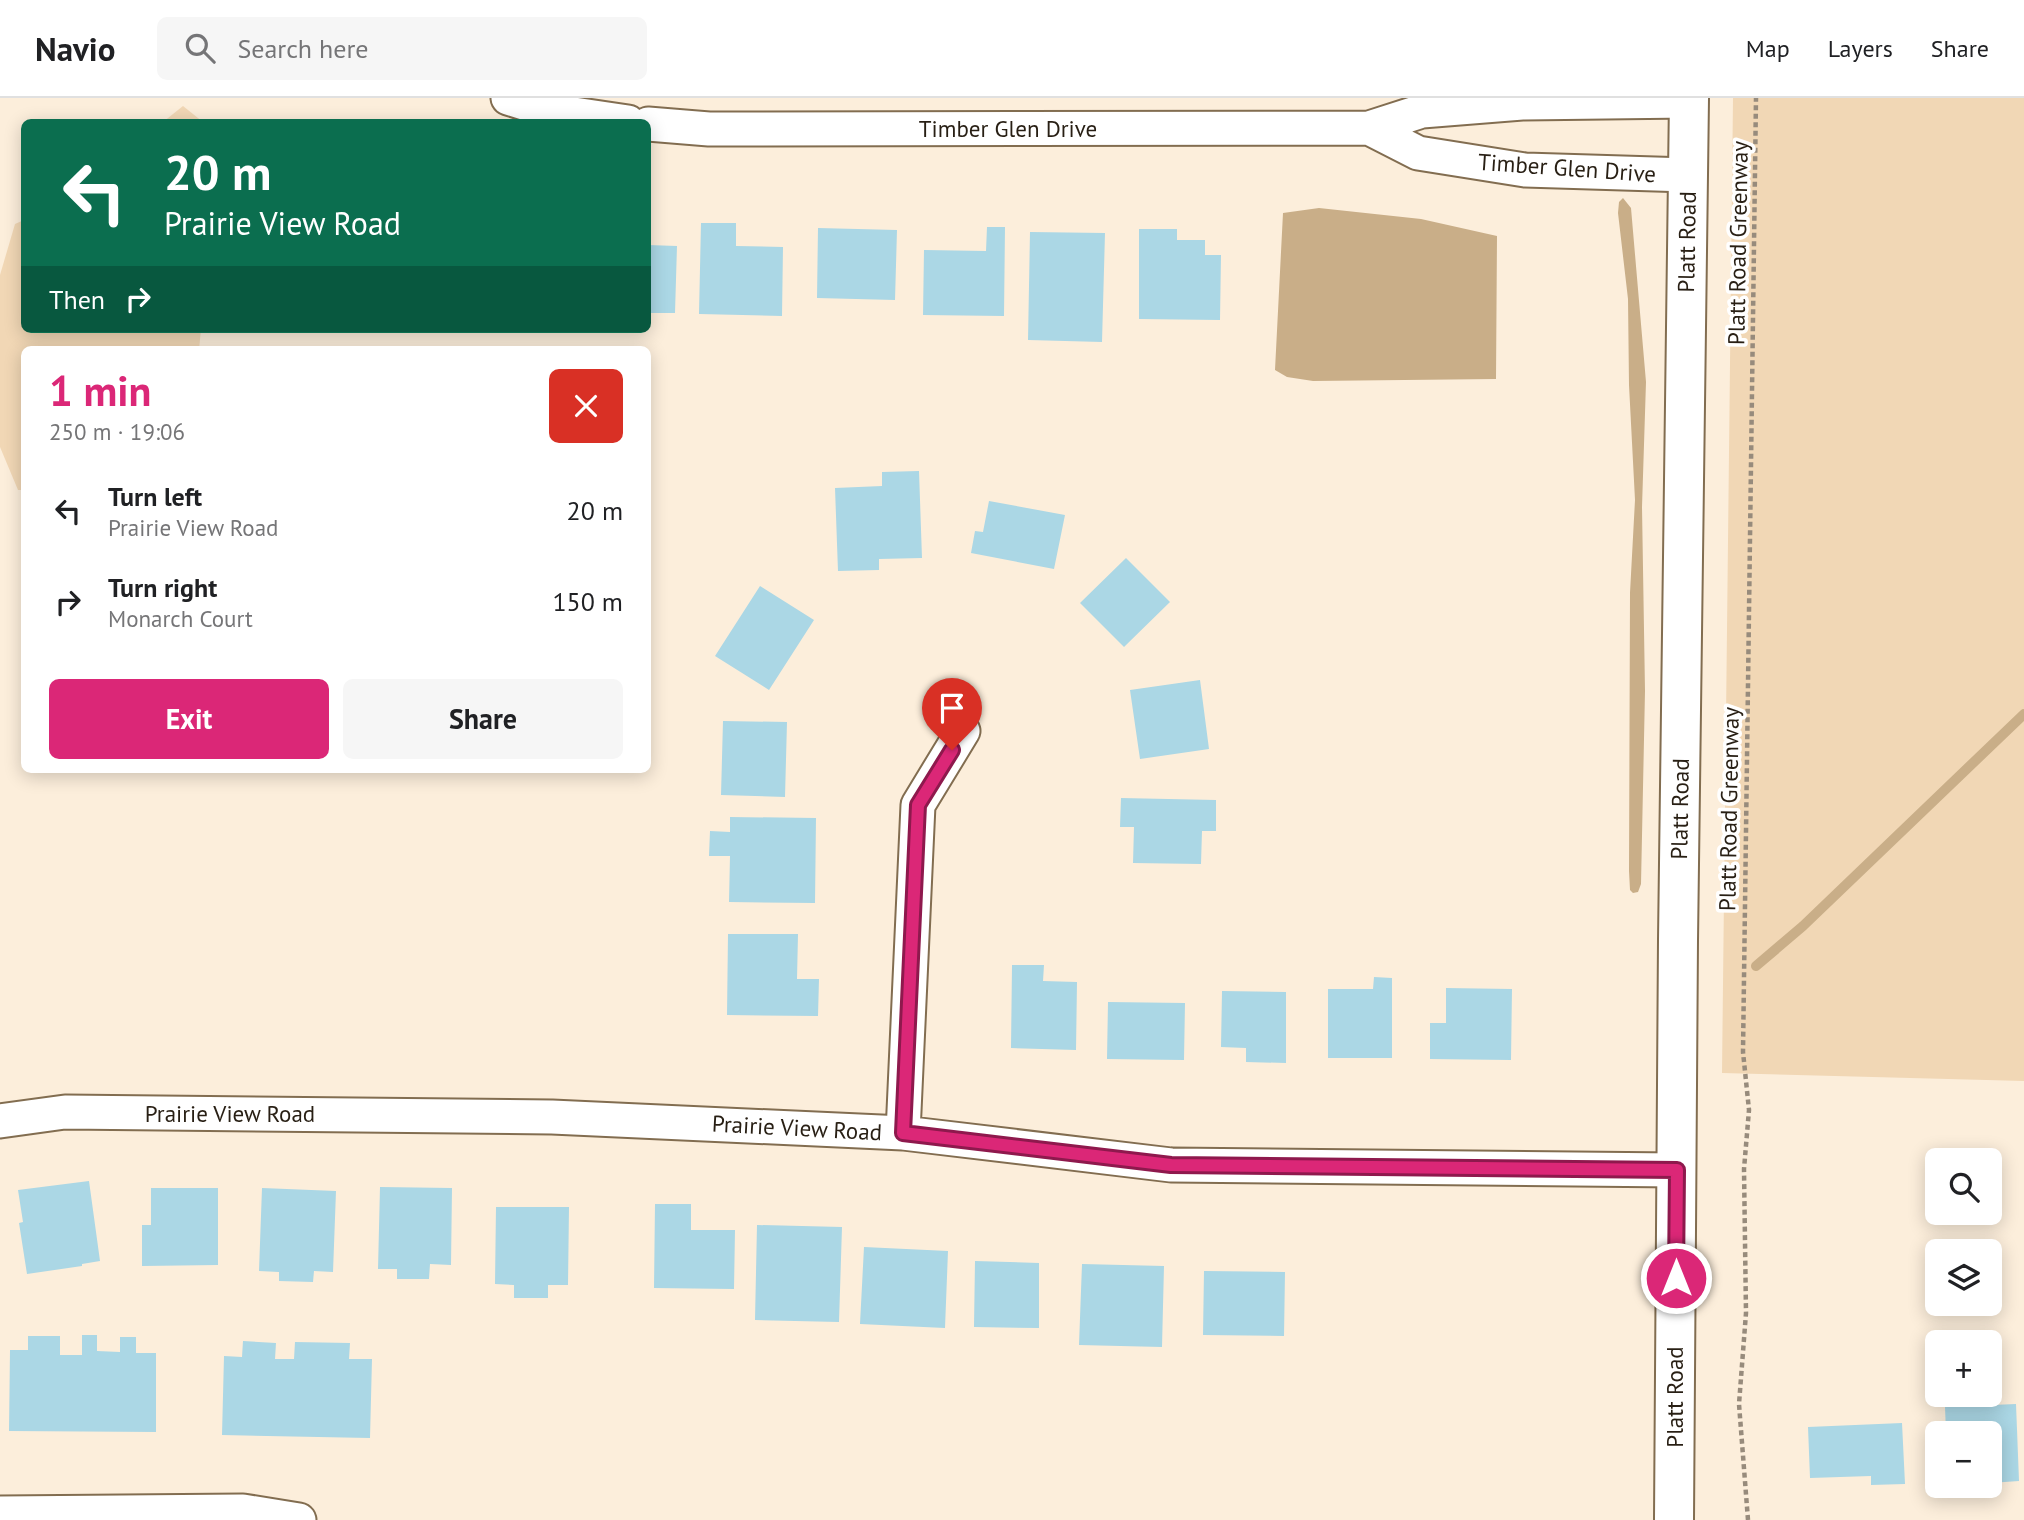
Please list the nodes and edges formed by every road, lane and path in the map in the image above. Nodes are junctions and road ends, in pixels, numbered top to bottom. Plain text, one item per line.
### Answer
1 (508, 98) edge
2 (1756, 98) edge
3 (1689, 100) edge
4 (608, 119) edge
5 (651, 124) edge
6 (1369, 128) junction
7 (1688, 176) junction
8 (963, 732) dead end
9 (0, 1121) edge
10 (903, 1133) junction
11 (1677, 1170) junction
12 (0, 1513) edge
13 (299, 1520) edge
14 (1674, 1520) edge
15 (1748, 1520) edge

1 - 4 street
2 - 15 path, Platt Road Greenway
3 - 6 street, Timber Glen Drive
3 - 7 main road, Platt Road
5 - 6 street, Timber Glen Drive
6 - 7 street, Timber Glen Drive
7 - 11 main road, Platt Road
8 - 10 street
9 - 10 street, Prairie View Road
10 - 11 street, Prairie View Road
11 - 14 main road, Platt Road
12 - 13 street

